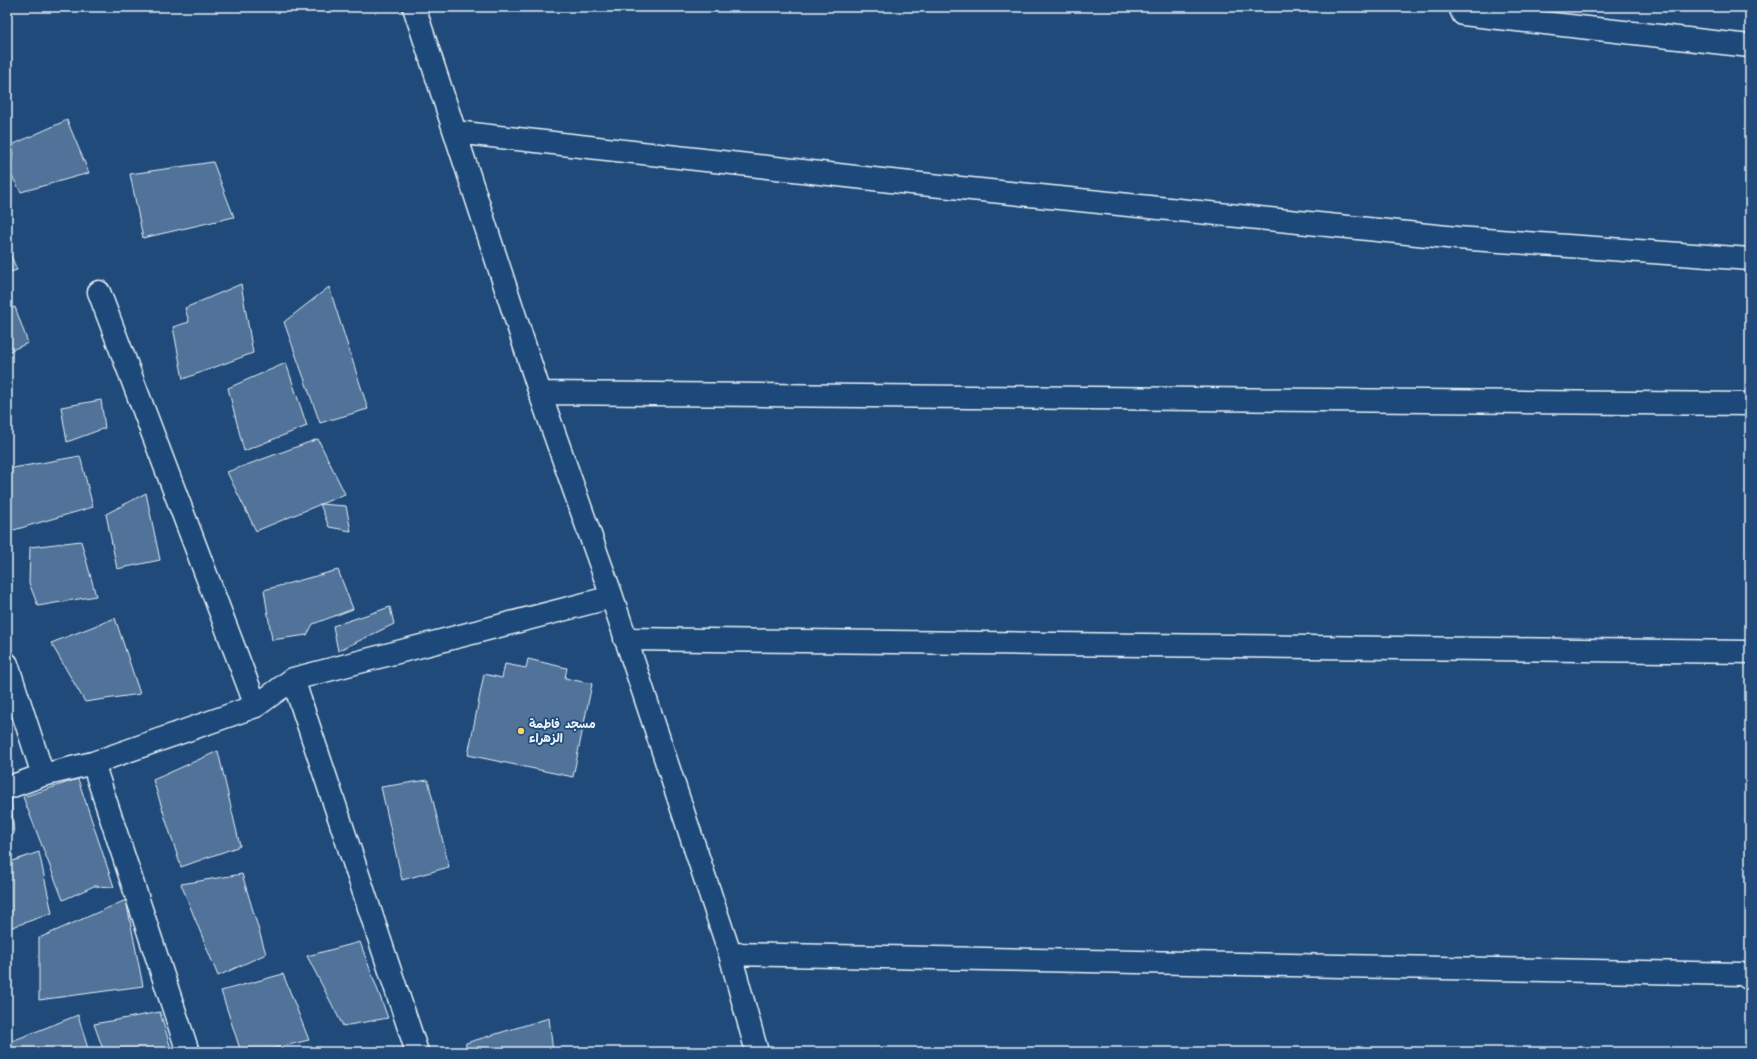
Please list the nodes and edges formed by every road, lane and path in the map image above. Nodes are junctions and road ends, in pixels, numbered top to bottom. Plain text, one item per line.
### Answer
1 (414, 7) edge
2 (1460, 7) edge
3 (1750, 46) edge
4 (455, 132) junction
5 (1750, 259) edge
6 (99, 292) dead end
7 (540, 393) junction
8 (1750, 404) edge
9 (612, 597) junction
10 (625, 639) junction
11 (1750, 652) edge
12 (7, 664) edge
13 (293, 679) junction
14 (256, 706) junction
15 (93, 763) junction
16 (43, 775) junction
17 (7, 788) edge
18 (730, 954) junction
19 (1750, 979) edge
20 (188, 1052) edge
21 (417, 1052) edge
22 (757, 1052) edge

1 - 4 street
2 - 3 street
4 - 5 street
4 - 7 street
6 - 14 street
7 - 8 street
7 - 9 street
9 - 10 street
9 - 13 street
10 - 11 street
10 - 18 street
12 - 16 street
13 - 14 street
13 - 21 street
14 - 15 street
15 - 16 street
15 - 20 street
16 - 17 street
18 - 19 street
18 - 22 street

